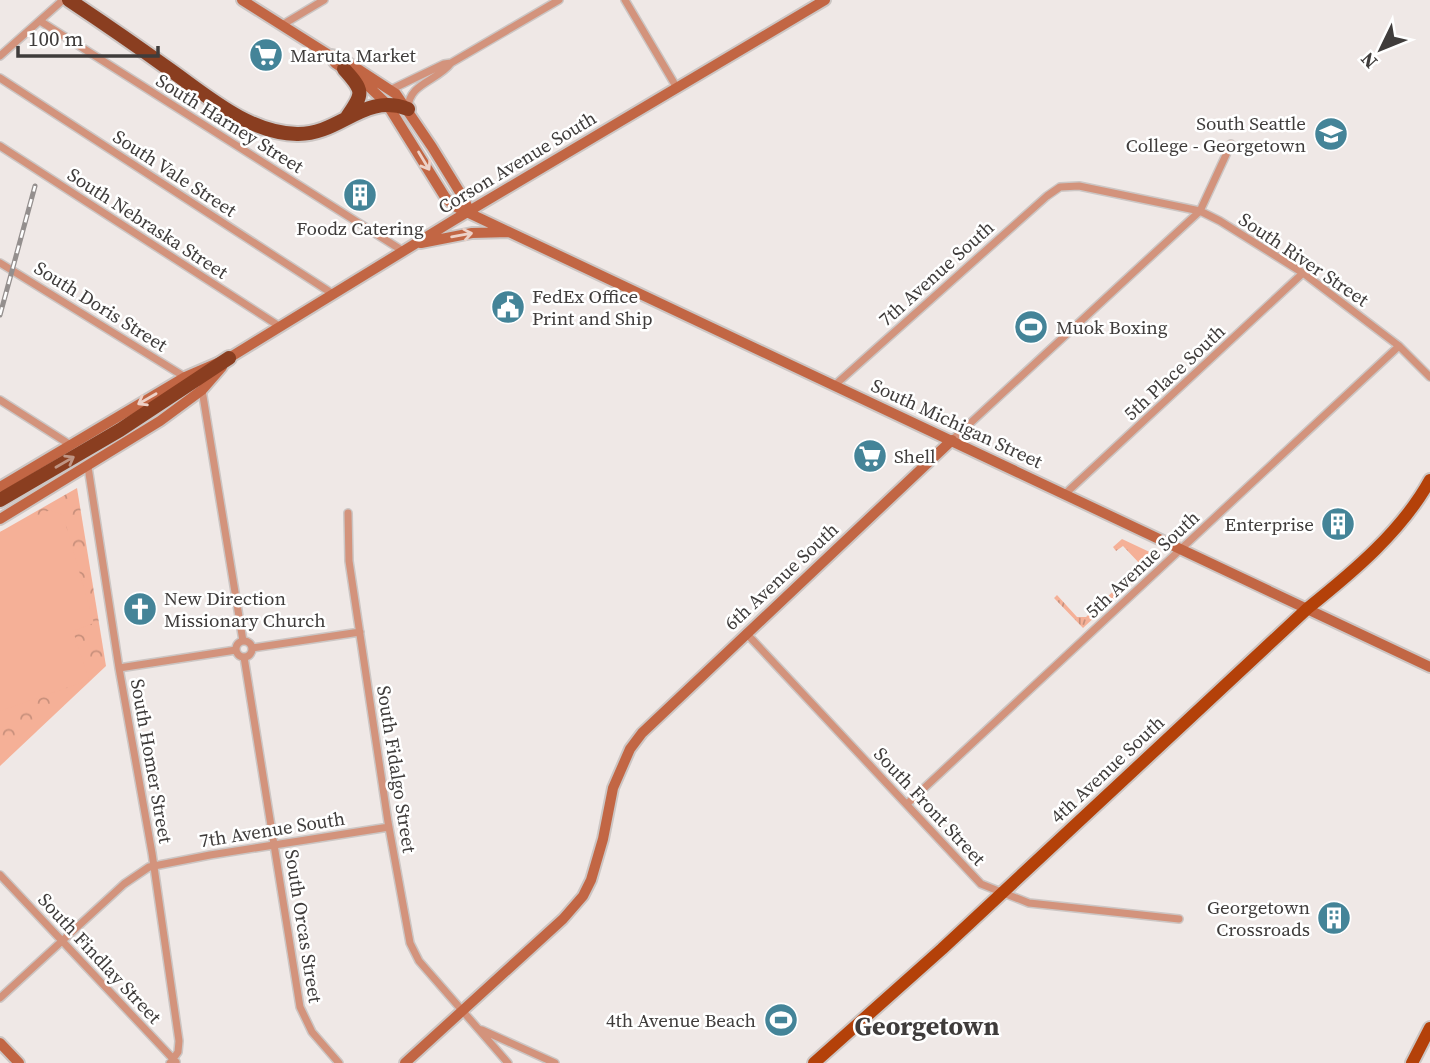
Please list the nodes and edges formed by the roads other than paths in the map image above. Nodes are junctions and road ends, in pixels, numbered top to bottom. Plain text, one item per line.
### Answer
1 (62, 0) edge
2 (69, 0) edge
3 (242, 0) edge
4 (324, 0) edge
5 (559, 0) edge
6 (625, 0) edge
7 (825, 0) edge
8 (40, 21) junction
9 (282, 25) junction
10 (329, 55) junction
11 (0, 56) edge
12 (451, 63) junction
13 (344, 69) junction
14 (0, 78) edge
15 (677, 88) junction
16 (389, 97) junction
17 (408, 109) junction
18 (346, 119) junction
19 (1231, 144) dead end
20 (0, 146) edge
21 (1060, 187) joint
22 (469, 211) junction
23 (1200, 211) junction
24 (512, 232) junction
25 (408, 248) junction
26 (0, 263) edge
27 (1303, 273) junction
28 (332, 294) junction
29 (279, 326) junction
30 (1399, 346) junction
31 (229, 358) junction
32 (185, 377) junction
33 (1430, 377) edge
34 (835, 386) junction
35 (202, 390) junction
36 (0, 400) edge
37 (952, 440) junction
38 (69, 444) junction
39 (88, 467) junction
40 (1430, 480) edge
41 (0, 487) edge
42 (1065, 494) junction
43 (1426, 497) edge
44 (0, 499) edge
45 (348, 513) dead end
46 (0, 519) edge
47 (1182, 549) junction
48 (1308, 608) junction
49 (360, 632) junction
50 (747, 633) junction
51 (243, 641) junction
52 (252, 648) junction
53 (236, 650) junction
54 (244, 657) junction
55 (119, 667) junction
56 (1430, 667) edge
57 (907, 804) junction
58 (389, 827) junction
59 (274, 845) junction
60 (154, 865) junction
61 (0, 874) edge
62 (1001, 894) junction
63 (1179, 919) dead end
64 (62, 940) junction
65 (0, 998) edge
66 (463, 1011) junction
67 (477, 1028) junction
68 (1430, 1028) edge
69 (0, 1043) edge
70 (173, 1062) edge
71 (19, 1063) edge
72 (339, 1063) edge
73 (405, 1063) edge
74 (508, 1063) edge
75 (555, 1063) edge
76 (814, 1063) edge
77 (1412, 1063) edge

1 - 8 street
2 - 18 highway
3 - 9 main road
4 - 9 street
5 - 12 street
6 - 15 street
7 - 15 main road, Corson Avenue South
8 - 11 street
8 - 25 street, South Harney Street
9 - 10 main road
10 - 13 main road
10 - 16 main road
12 - 16 street
12 - 17 street
13 - 16 main road
13 - 18 highway
14 - 28 street, South Vale Street
15 - 22 main road, Corson Avenue South
16 - 17 highway
16 - 18 highway
16 -> 22 main road, South Michigan Street
17 - 22 main road
19 - 23 street, 6th Avenue South
20 - 29 street, South Nebraska Street
21 - 23 street, South River Street
21 - 34 street, 7th Avenue South
22 - 24 main road, South Michigan Street
22 - 25 main road, Corson Avenue South
23 - 27 street, South River Street
23 - 37 street, 6th Avenue South
25 -> 24 main road
24 - 34 main road, South Michigan Street
25 - 28 main road, Corson Avenue South
26 - 32 street, South Doris Street
27 - 30 street, South River Street
27 - 42 street, 5th Place South
28 - 29 main road, Corson Avenue South
29 - 31 main road, Corson Avenue South
30 - 33 street, South River Street
30 - 47 street, 5th Avenue South
31 - 32 main road, Corson Avenue South
31 - 35 main road, Corson Avenue South
44 -> 31 highway
32 -> 38 main road, Corson Avenue South
34 - 37 main road, South Michigan Street
35 - 39 main road, Corson Avenue South
35 - 51 street
36 - 38 street
37 - 42 main road, South Michigan Street
37 - 50 main road, 6th Avenue South
38 - 41 main road, Corson Avenue South
39 - 46 main road, Corson Avenue South
39 - 55 street, South Homer Street
40 - 43 main road, 4th Avenue South
42 - 47 main road, South Michigan Street
43 - 48 main road, 4th Avenue South
45 - 49 street, South Fidalgo Street
47 - 48 main road, South Michigan Street
47 - 57 street, 5th Avenue South
48 - 56 main road, South Michigan Street
48 - 62 main road, 4th Avenue South
49 - 52 street
49 - 58 street, South Fidalgo Street
50 - 57 street, South Front Street
50 - 66 main road, 6th Avenue South
51 - 52 street
51 - 53 street
52 - 54 street
53 - 54 street
53 - 55 street
54 - 59 street, South Orcas Street
55 - 60 street, South Homer Street
57 - 62 street, South Front Street
58 - 59 street, 7th Avenue South
58 - 66 street, South Fidalgo Street
59 - 60 street, 7th Avenue South
59 - 72 street, South Orcas Street
60 - 64 street, 7th Avenue South
60 - 70 street, South Homer Street
61 - 64 street, South Findlay Street
62 - 63 street, South Front Street
62 - 76 main road, 4th Avenue South
64 - 65 street, 7th Avenue South
64 - 70 street, South Findlay Street
66 - 67 street, South Fidalgo Street
66 - 73 main road, 6th Avenue South
67 - 74 street, South Fidalgo Street
67 - 75 street
68 - 77 main road
69 - 71 main road

